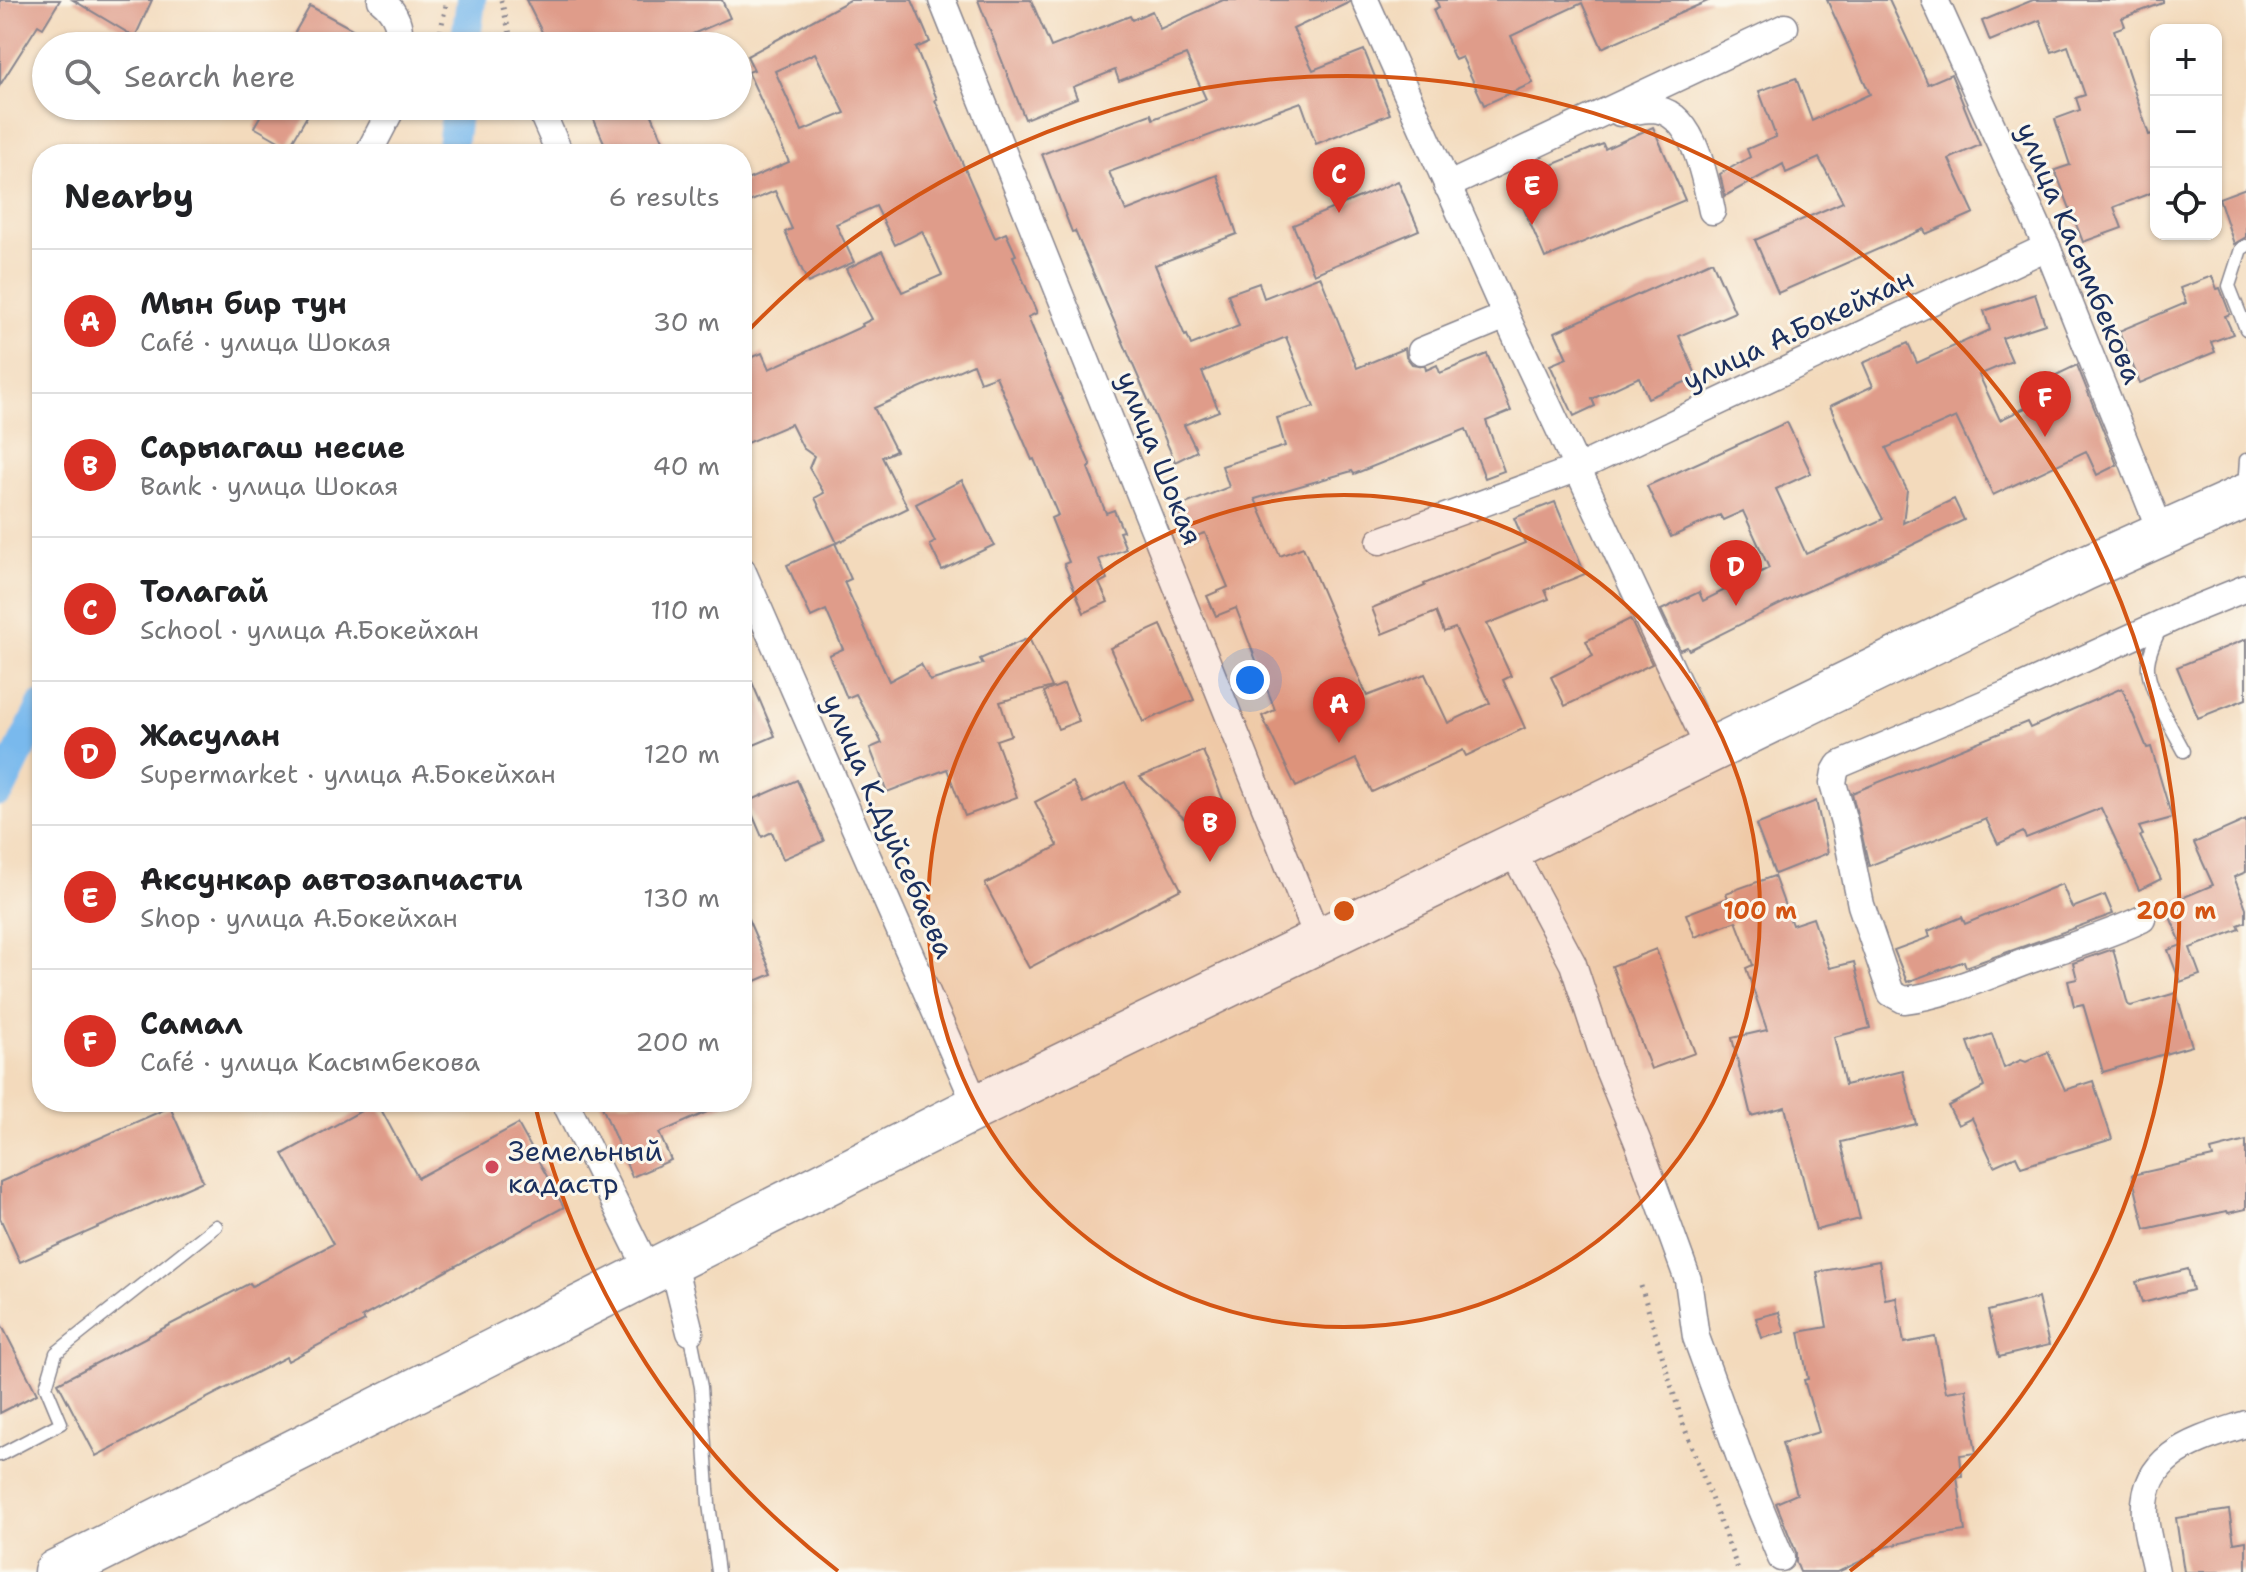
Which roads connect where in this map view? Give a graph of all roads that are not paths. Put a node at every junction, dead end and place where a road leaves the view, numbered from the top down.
1 (381, 0) edge
2 (942, 0) edge
3 (1365, 0) edge
4 (1935, 0) edge
5 (1785, 27) dead end
6 (398, 32) edge
7 (1593, 117) junction
8 (386, 120) edge
9 (545, 120) edge
10 (373, 144) edge
11 (556, 144) edge
12 (1447, 186) junction
13 (1712, 211) dead end
14 (2246, 246) edge
15 (2047, 247) junction
16 (1506, 316) junction
17 (2246, 329) edge
18 (1421, 351) dead end
19 (1576, 469) junction
20 (2245, 485) edge
21 (2161, 532) junction
22 (1380, 541) dead end
23 (2246, 588) edge
24 (752, 593) edge
25 (2163, 622) junction
26 (1710, 751) junction
27 (2184, 751) dead end
28 (1511, 848) junction
29 (2142, 919) dead end
30 (1318, 939) junction
31 (977, 1107) junction
32 (571, 1112) edge
33 (216, 1226) dead end
34 (660, 1266) junction
35 (690, 1332) joint
36 (2246, 1424) edge
37 (0, 1455) edge
38 (1781, 1558) dead end
39 (56, 1572) edge
40 (718, 1572) edge
41 (2156, 1572) edge

1 - 6 street
2 - 30 street, улица Шокая
3 - 12 street
4 - 15 street, улица Касымбекова
5 - 7 street
7 - 12 street
7 - 13 street
8 - 10 street
9 - 11 street
12 - 16 street
14 - 17 lane
15 - 19 street, улица А.Бокейхан
15 - 21 street, улица Касымбекова
16 - 18 street
16 - 19 street
19 - 22 street, улица А.Бокейхан
19 - 26 street
20 - 21 highway
21 - 26 highway
23 - 25 street
24 - 31 street, улица К.Дуйсебаева
25 - 27 lane
25 - 29 street
26 - 28 highway
28 - 30 highway
28 - 38 street
30 - 31 highway
31 - 34 highway
32 - 34 street
33 - 37 lane
34 - 35 street
34 - 39 highway
35 - 40 lane
36 - 41 street

